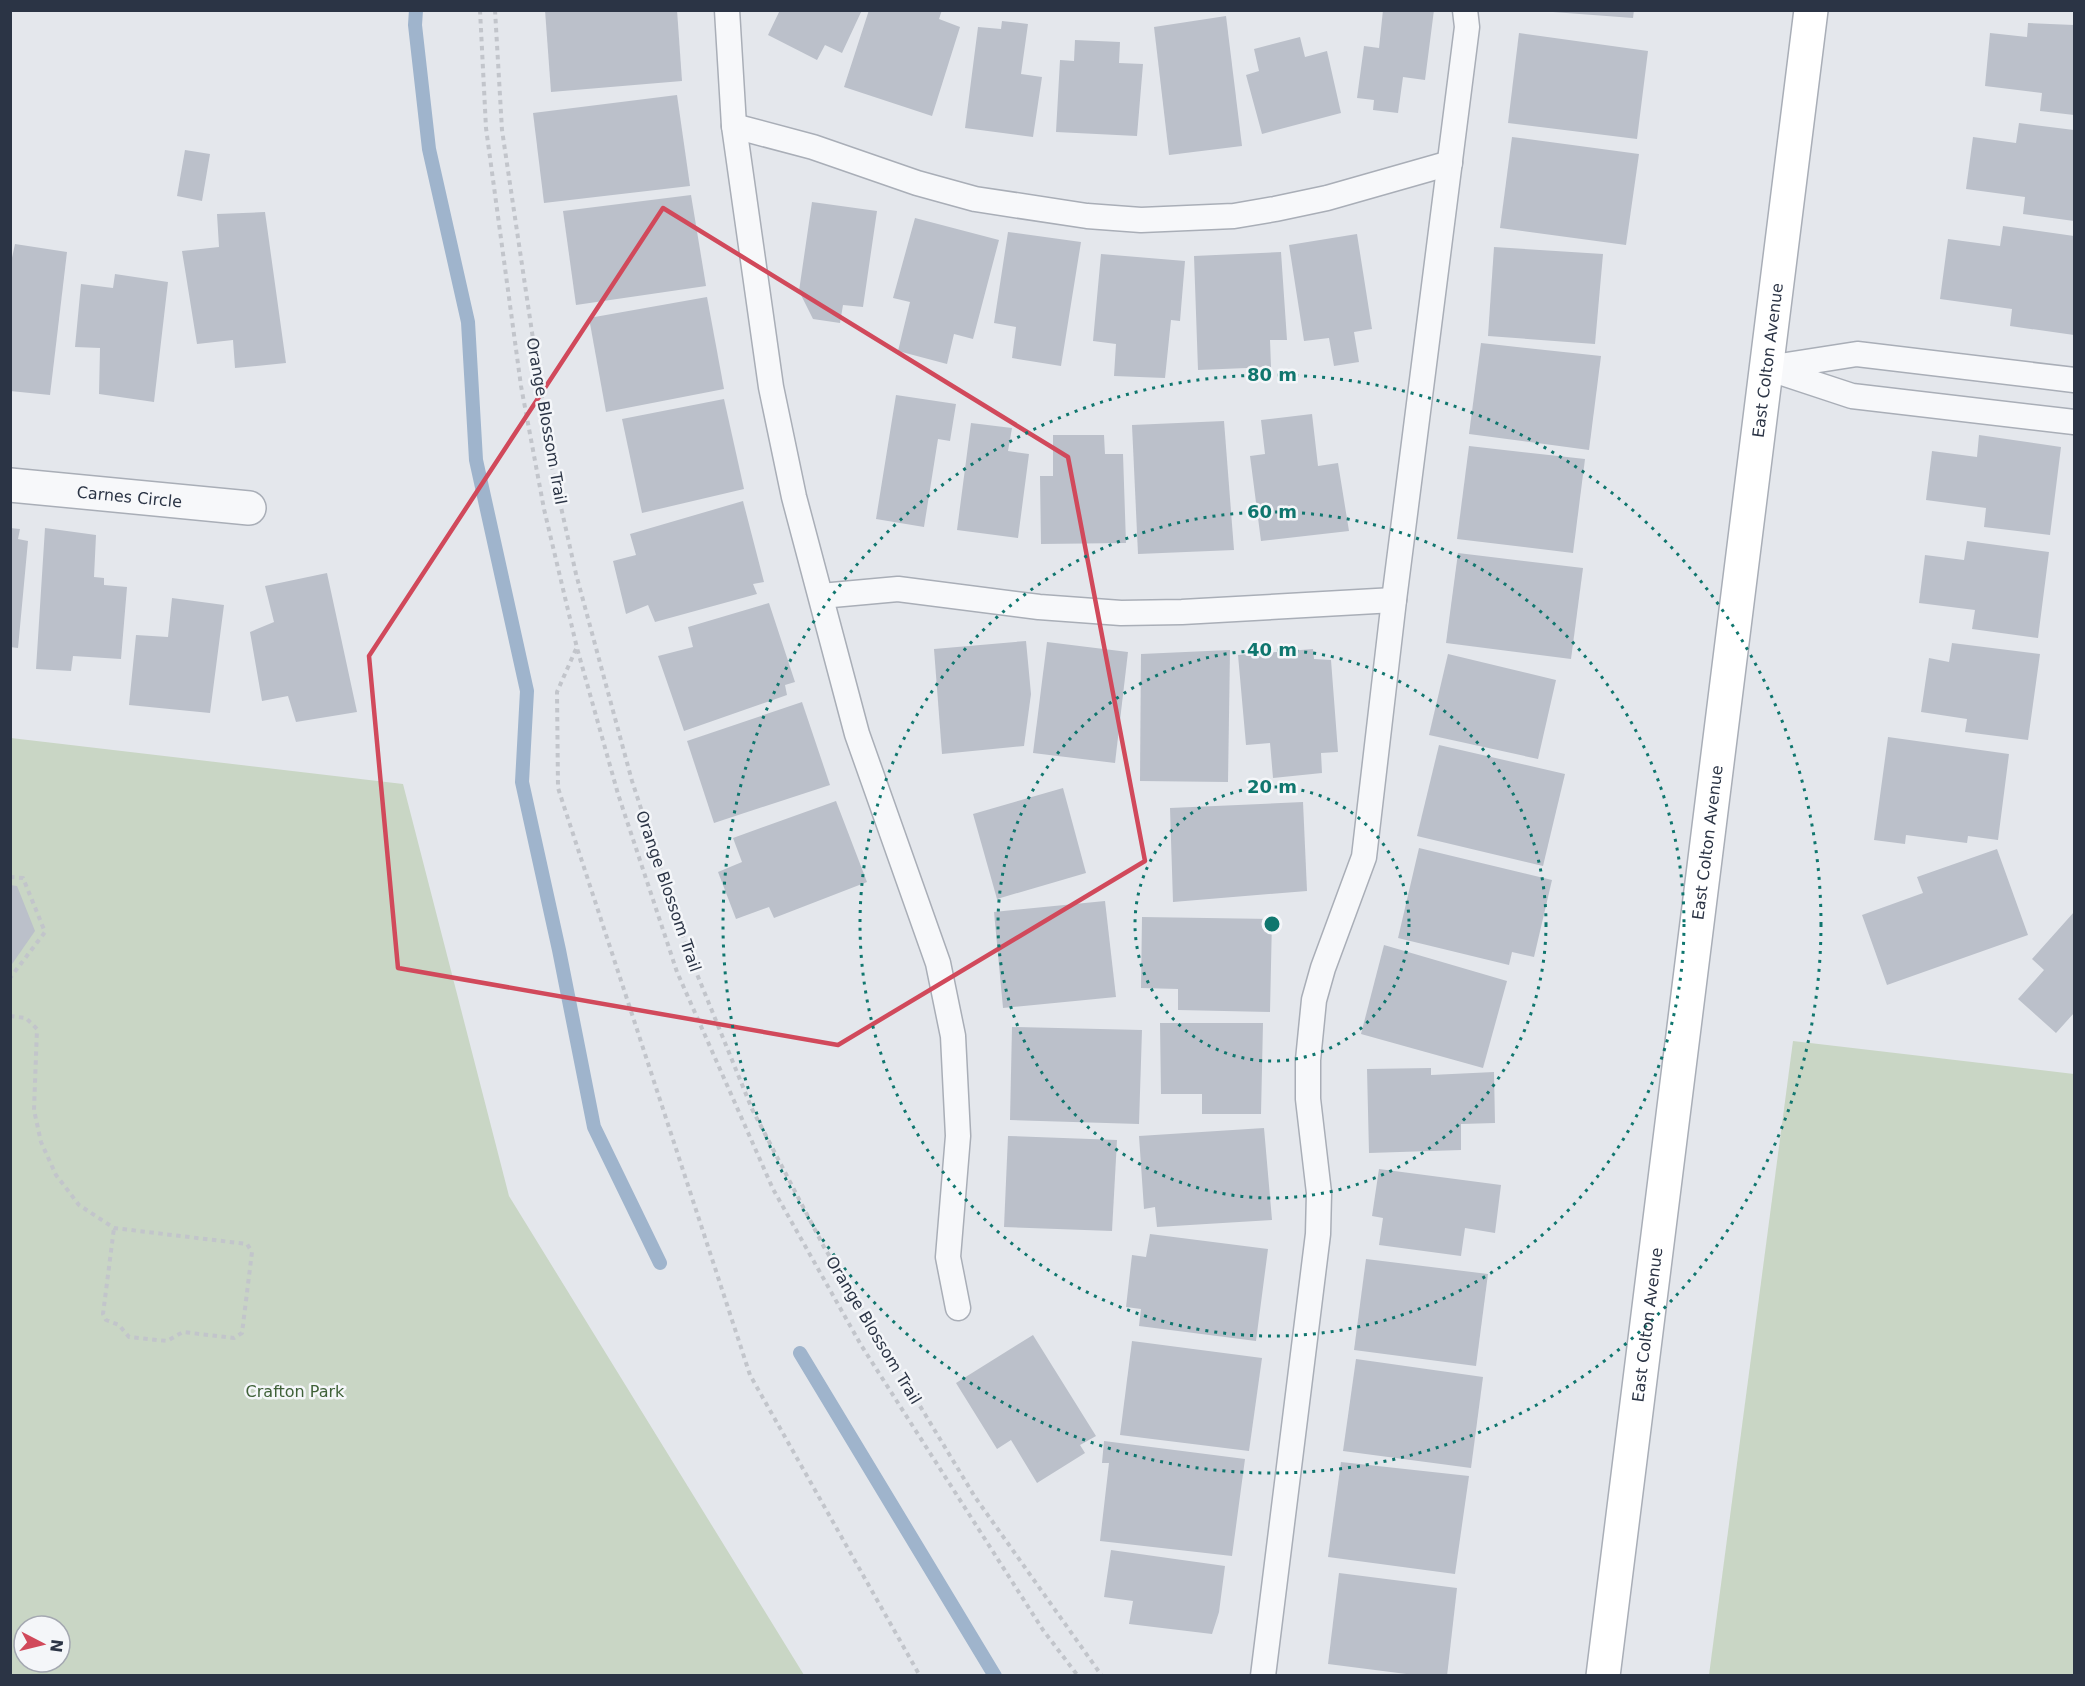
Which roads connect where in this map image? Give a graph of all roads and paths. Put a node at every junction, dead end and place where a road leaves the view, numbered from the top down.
1 (480, 10) edge
2 (495, 10) edge
3 (727, 10) edge
4 (1465, 10) edge
5 (1811, 10) edge
6 (734, 126) junction
7 (1450, 163) junction
8 (1767, 368) junction
9 (2074, 380) edge
10 (2074, 422) edge
11 (10, 485) edge
12 (249, 508) dead end
13 (821, 597) junction
14 (1394, 600) junction
15 (577, 648) junction
16 (10, 877) edge
17 (10, 978) edge
18 (10, 1016) edge
19 (114, 1228) junction
20 (958, 1308) dead end
21 (920, 1676) edge
22 (1078, 1676) edge
23 (1102, 1676) edge
24 (1263, 1676) edge
25 (1602, 1676) edge

1 - 15 path
2 - 23 path, Orange Blossom Trail
3 - 6 lane
4 - 7 lane
5 - 8 street, East Colton Avenue
6 - 7 lane
6 - 13 lane
7 - 14 lane
8 - 9 lane
8 - 10 lane
8 - 25 street, East Colton Avenue
11 - 12 street, Carnes Circle
13 - 14 lane
13 - 20 lane
14 - 24 lane
15 - 21 path
15 - 22 path
16 - 17 path
18 - 19 path
19 - 19 path

